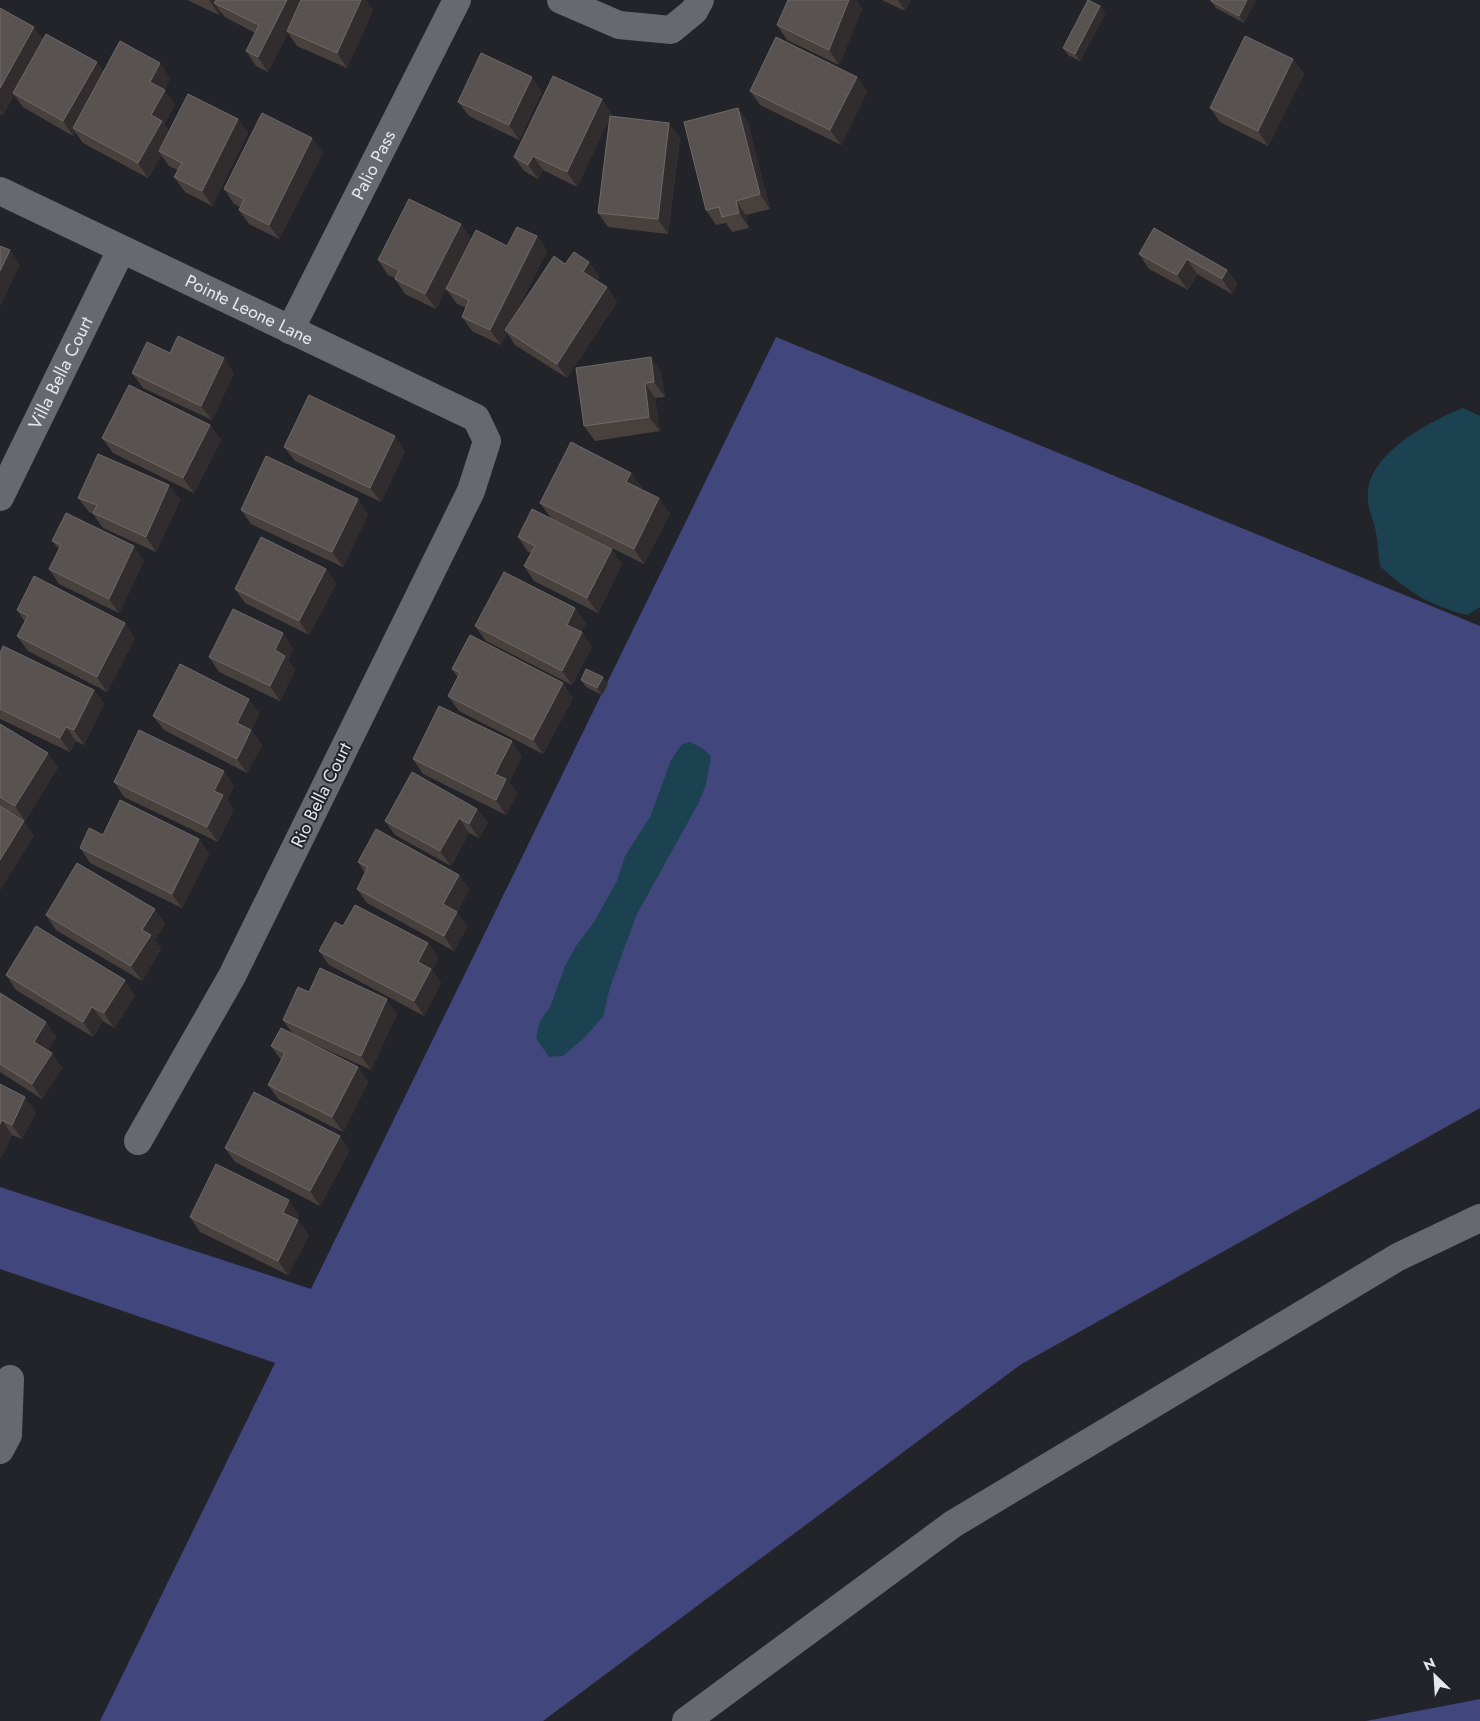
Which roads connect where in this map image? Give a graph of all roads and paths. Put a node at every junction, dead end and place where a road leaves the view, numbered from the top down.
1 (457, 0) edge
2 (561, 0) edge
3 (700, 0) edge
4 (0, 191) edge
5 (121, 250) junction
6 (290, 330) junction
7 (487, 441) joint
8 (0, 497) edge
9 (138, 1141) dead end
10 (1480, 1218) edge
11 (10, 1379) dead end
12 (0, 1450) edge
13 (686, 1721) edge

1 - 6 street, Palio Pass
2 - 3 street
4 - 5 street, Pointe Leone Lane
5 - 6 street, Pointe Leone Lane
5 - 8 street, Villa Bella Court
6 - 7 street, Pointe Leone Lane
7 - 9 street, Rio Bella Court
10 - 13 street
11 - 12 street

